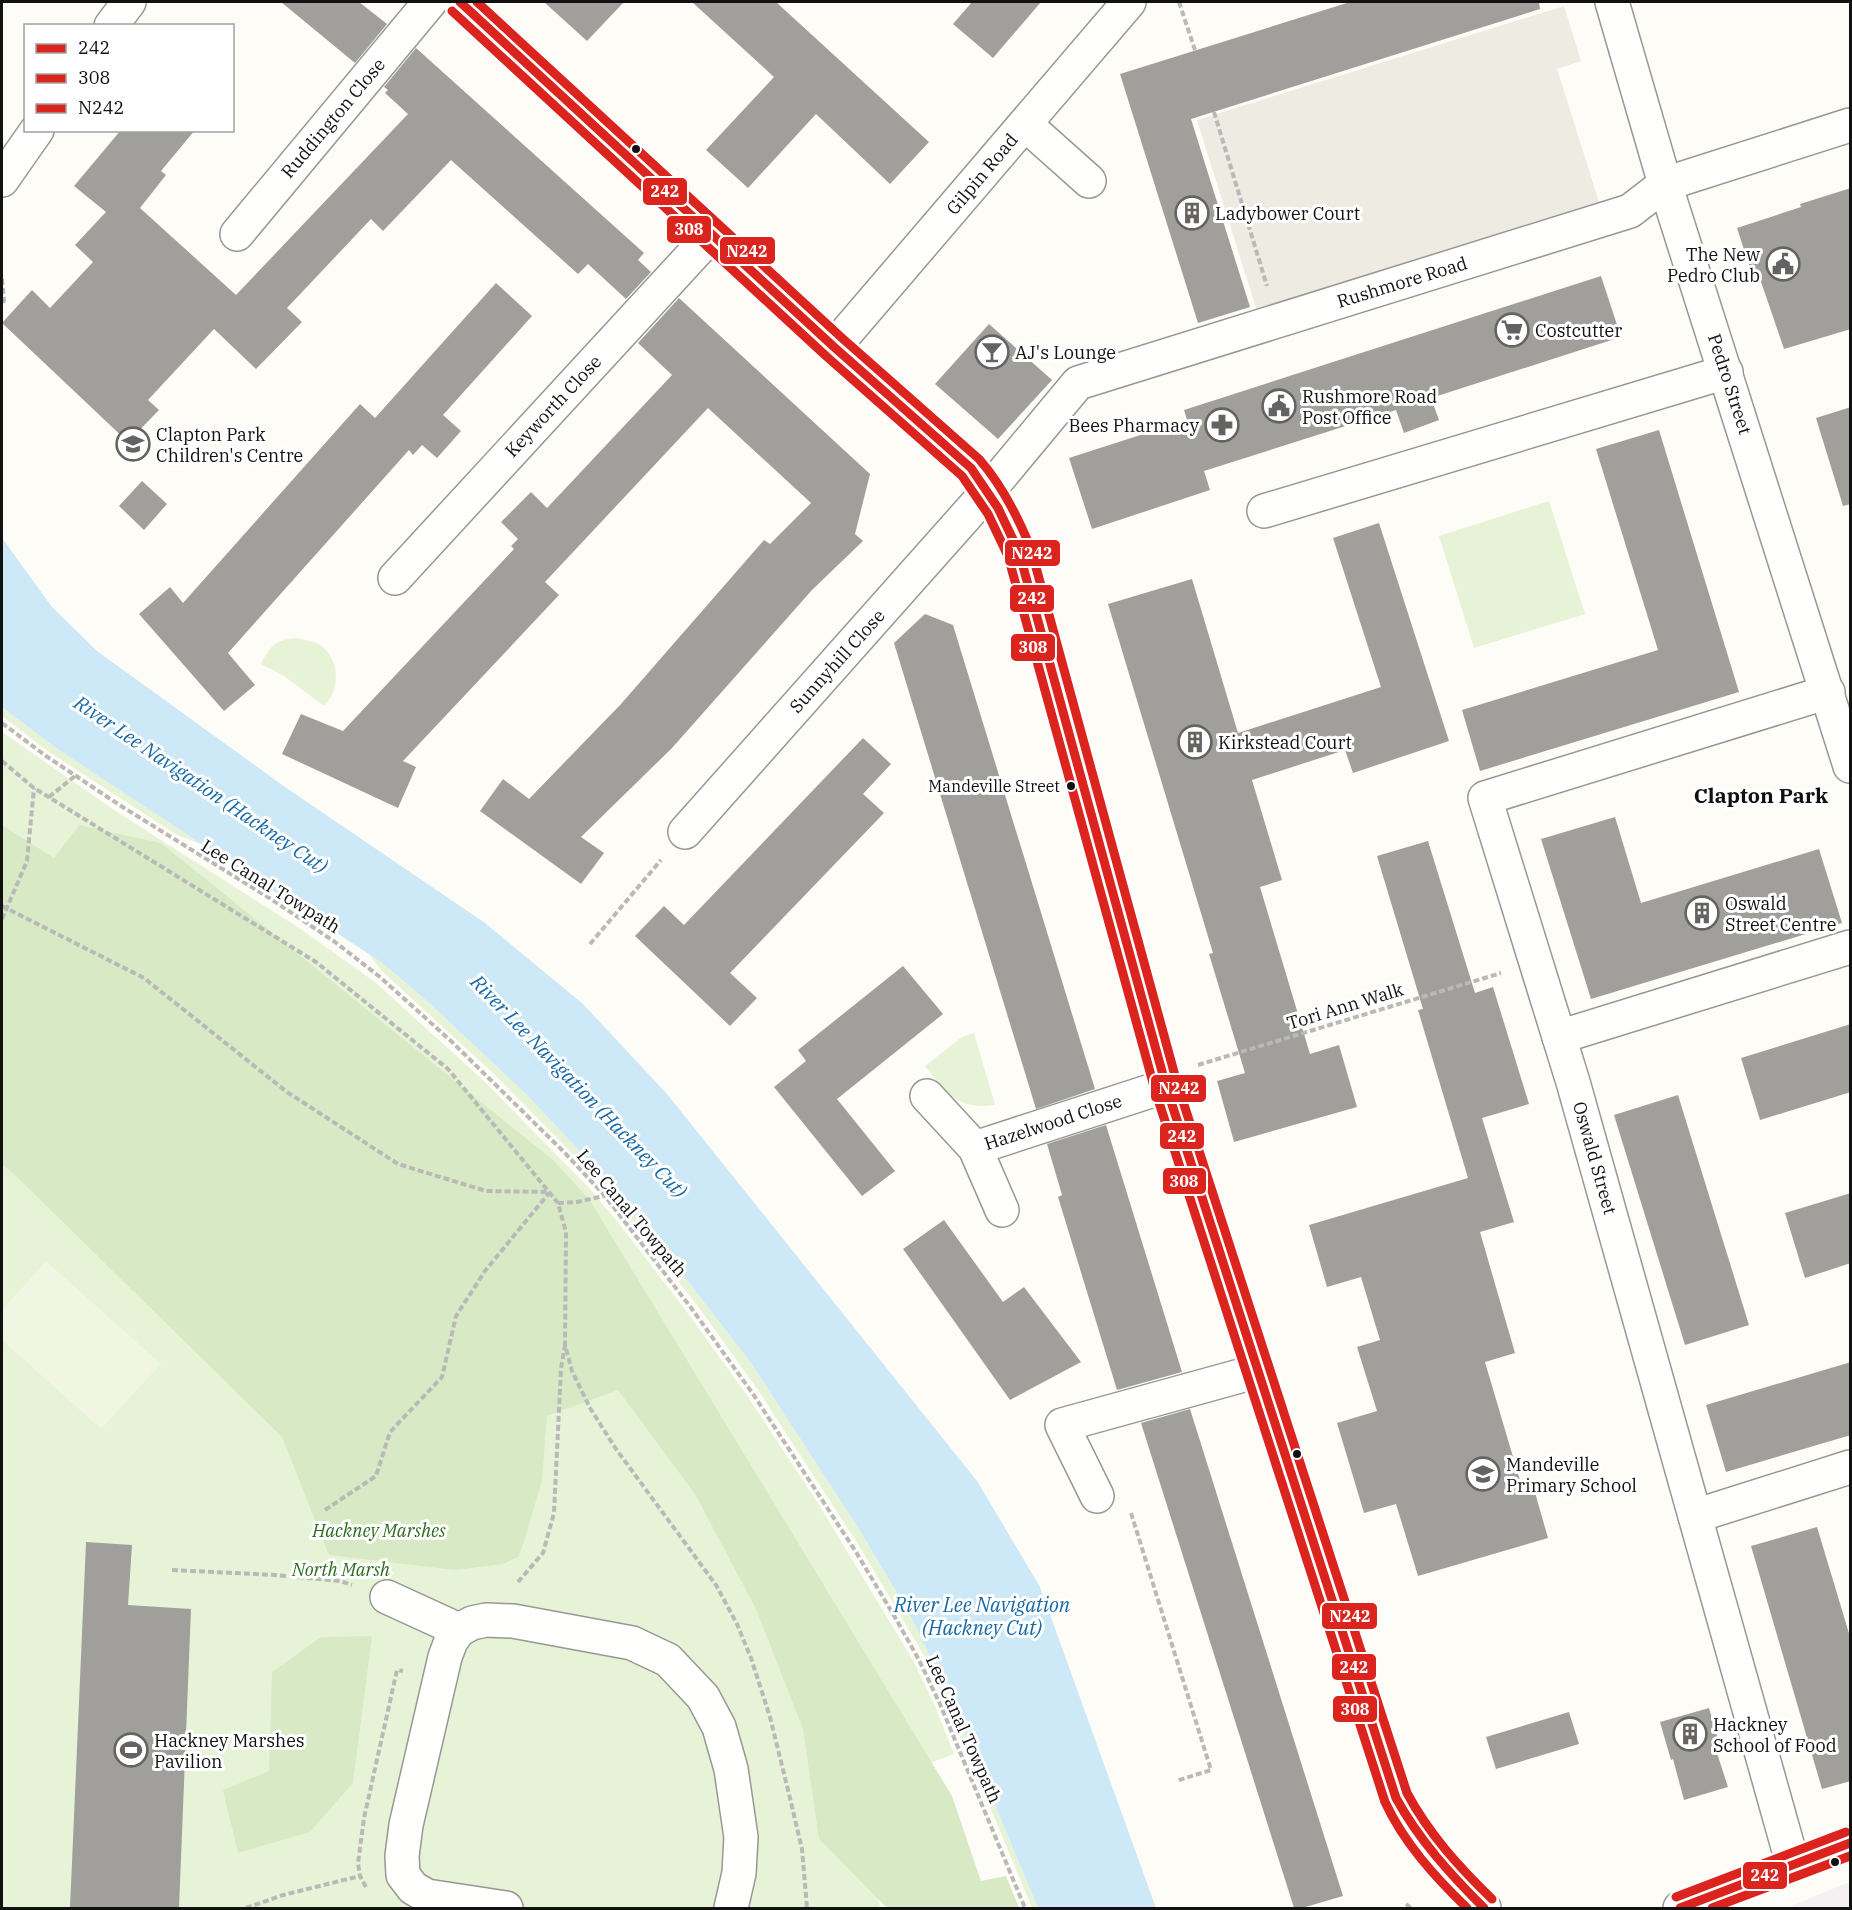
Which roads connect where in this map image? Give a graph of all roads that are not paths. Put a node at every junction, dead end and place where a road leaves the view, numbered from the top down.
1 (129, 2) edge
2 (430, 2) edge
3 (460, 2) edge
4 (1129, 2) edge
5 (1612, 2) edge
6 (112, 24) edge
7 (1024, 124) junction
8 (1851, 126) edge
9 (36, 132) edge
10 (2, 180) edge
11 (1089, 181) dead end
12 (1665, 183) junction
13 (237, 234) dead end
14 (712, 234) junction
15 (834, 347) junction
16 (1726, 372) junction
17 (989, 490) junction
18 (1264, 511) dead end
19 (395, 578) dead end
20 (1828, 692) junction
21 (1851, 766) edge
22 (685, 832) road end
23 (1851, 946) edge
24 (1559, 1037) junction
25 (1164, 1081) junction
26 (927, 1096) dead end
27 (975, 1148) junction
28 (1002, 1210) dead end
29 (1258, 1371) junction
30 (1851, 1467) edge
31 (1097, 1496) road end
32 (1695, 1516) junction
33 (387, 1597) road end
34 (473, 1625) junction
35 (1851, 1843) edge
36 (1793, 1865) junction
37 (1697, 1905) edge
38 (506, 1908) edge
39 (731, 1908) edge
40 (1484, 1908) edge

1 - 6 street
2 - 13 street, Ruddington Close
3 - 14 street
4 - 7 street, Gilpin Road
5 - 12 street, Pedro Street
7 - 11 street
7 - 15 street, Gilpin Road
8 - 12 street, Rushmore Road
9 - 10 street
12 - 16 street, Pedro Street
12 - 17 street, Rushmore Road
14 - 15 street
14 - 19 street, Keyworth Close
15 - 17 street
16 - 18 street
16 - 20 street, Pedro Street
17 - 22 street, Sunnyhill Close
17 - 25 street
20 - 21 street, Pedro Street
20 - 24 street, Oswald Street
23 - 24 street
24 - 32 street, Oswald Street
25 - 27 street, Hazelwood Close
25 - 29 street
26 - 27 street, Hazelwood Close
27 - 28 street, Hazelwood Close
29 - 31 street
29 - 40 street
30 - 32 street
32 - 36 street, Oswald Street
33 - 34 street
34 - 38 street
34 - 39 street
35 - 36 street
36 - 37 street

